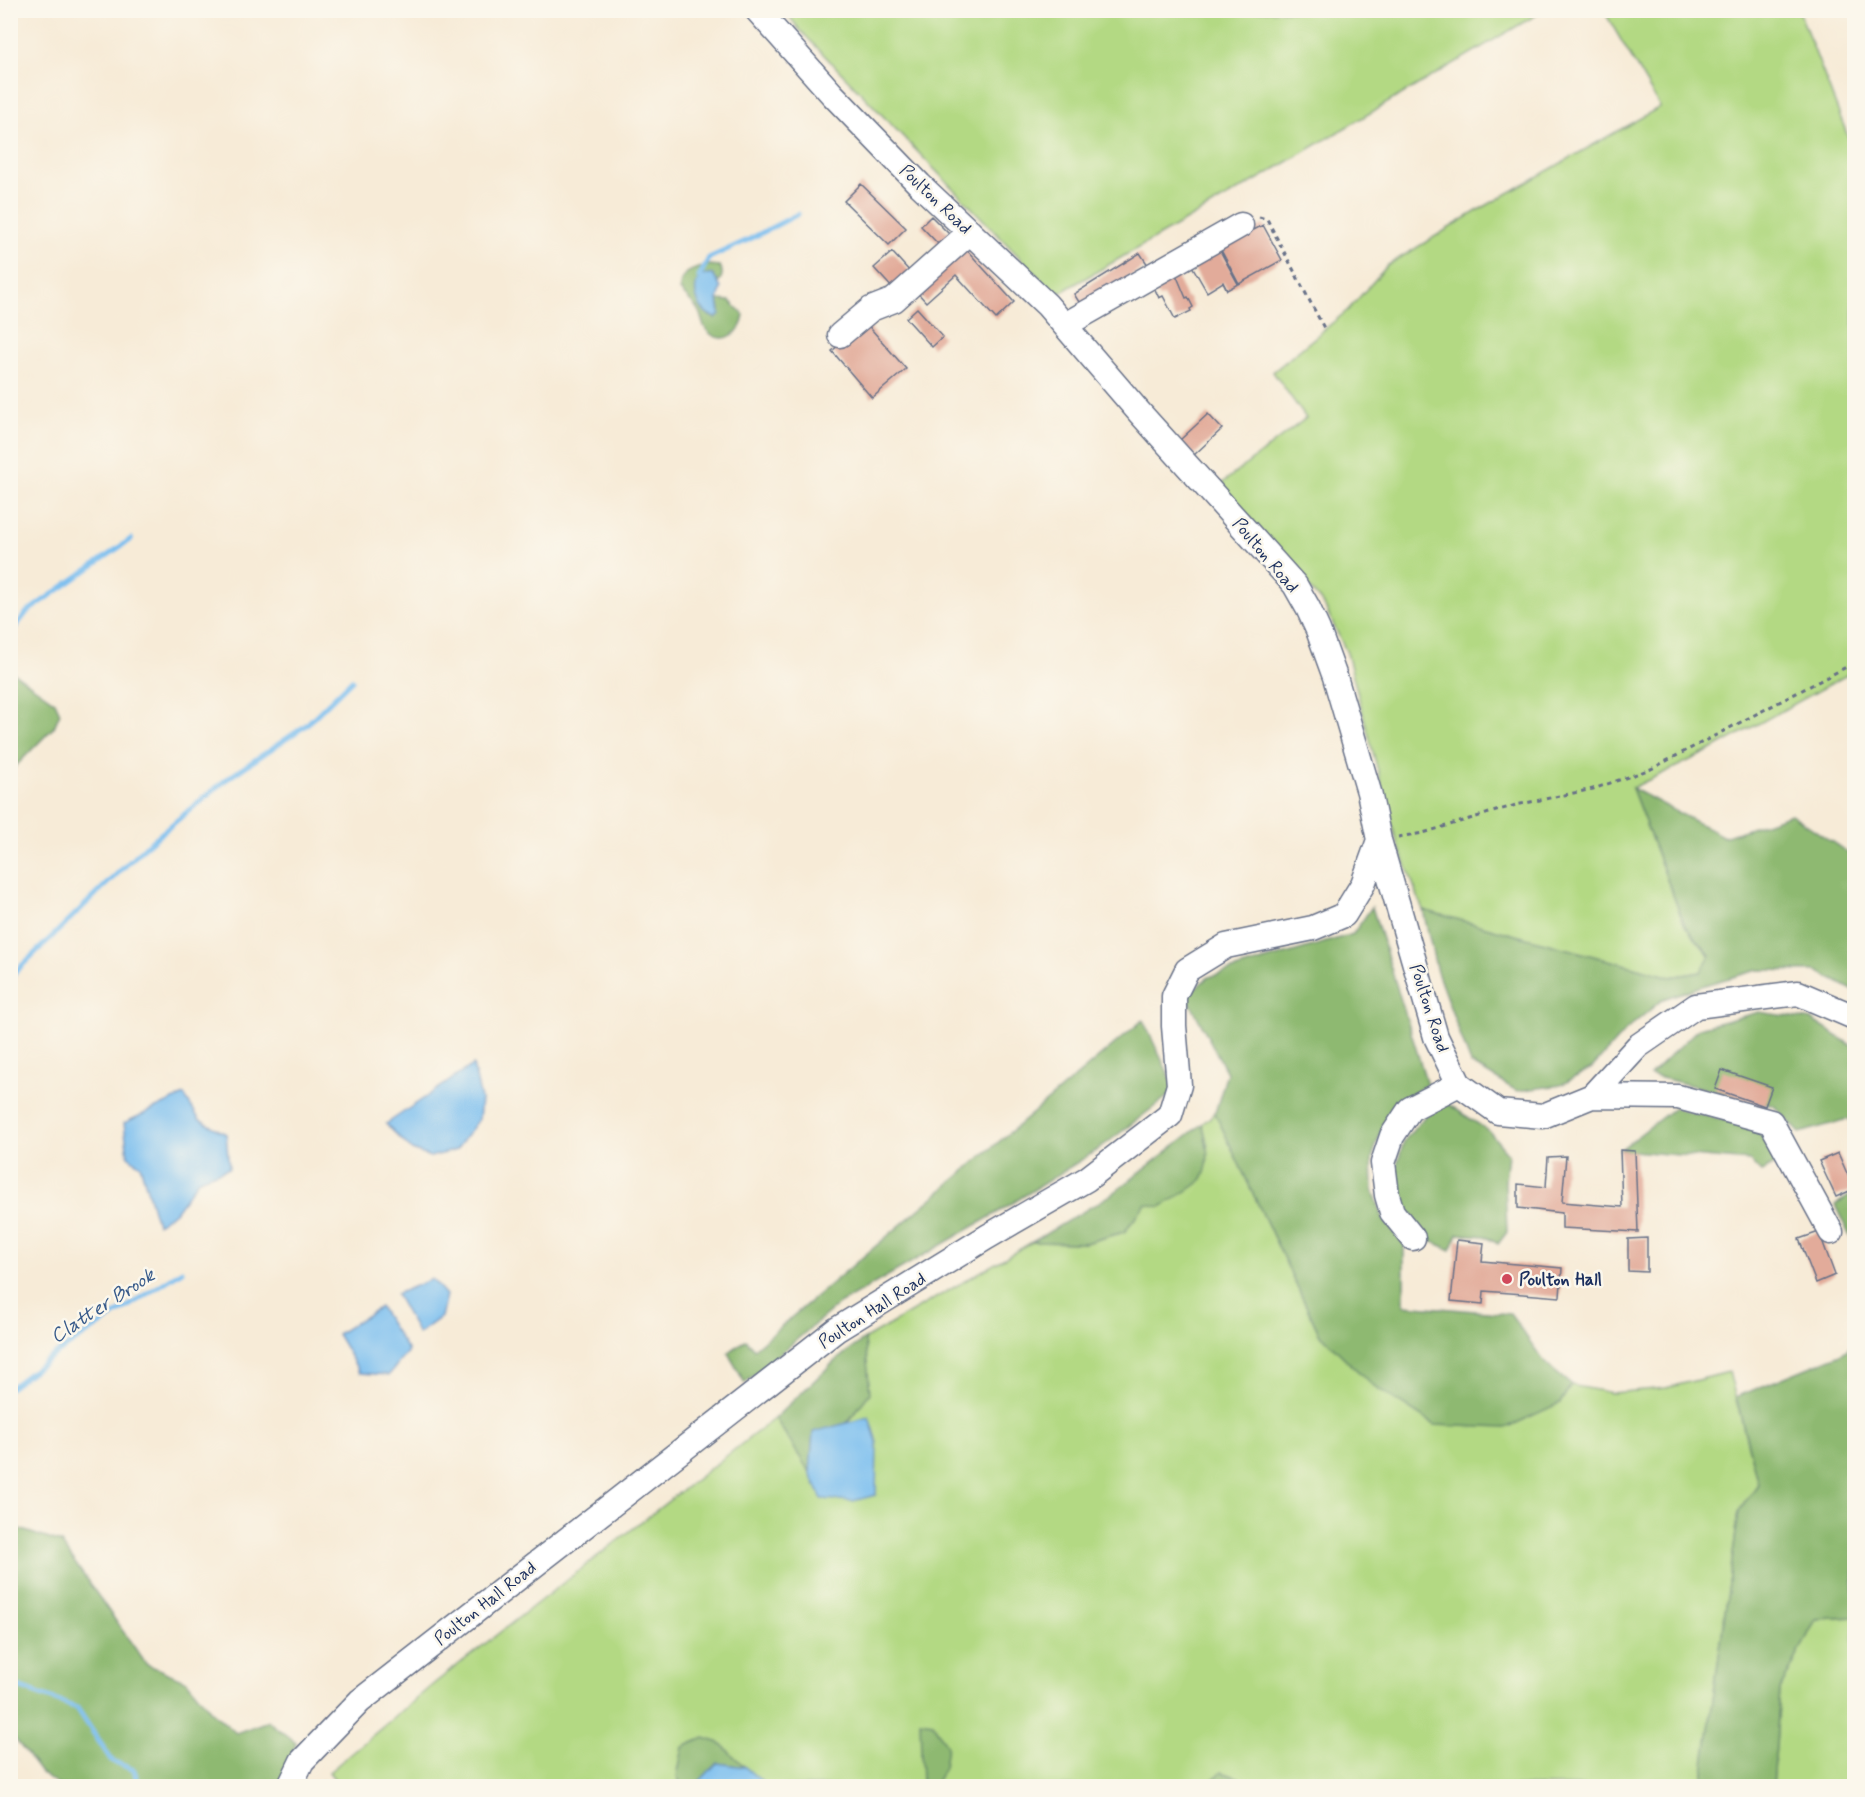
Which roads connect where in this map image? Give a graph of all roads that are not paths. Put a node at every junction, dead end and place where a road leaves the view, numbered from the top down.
1 (757, 10) edge
2 (1241, 225) road end
3 (970, 232) junction
4 (1065, 325) junction
5 (840, 335) dead end
6 (1379, 840) junction
7 (1854, 1017) edge
8 (1459, 1084) junction
9 (1592, 1096) junction
10 (1831, 1232) dead end
11 (1413, 1238) dead end
12 (290, 1786) edge

1 - 3 street, Poulton Road
2 - 4 street
3 - 4 street, Poulton Road
3 - 5 street
4 - 6 street, Poulton Road
6 - 8 street, Poulton Road
6 - 12 street, Poulton Hall Road
7 - 9 street, Poulton Road
8 - 9 street, Poulton Road
8 - 11 street
9 - 10 street

